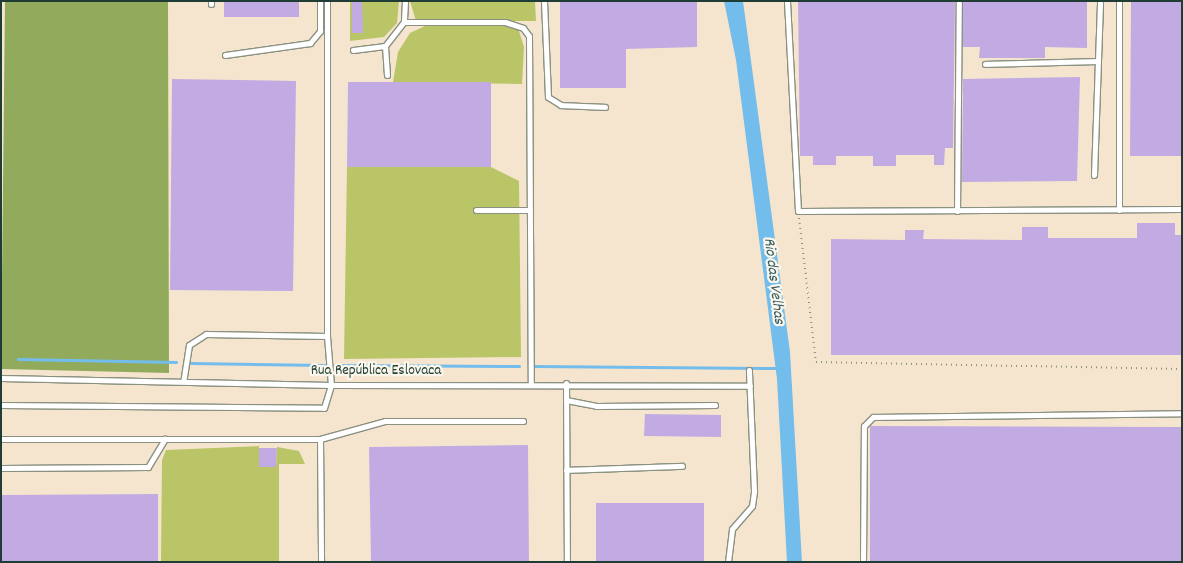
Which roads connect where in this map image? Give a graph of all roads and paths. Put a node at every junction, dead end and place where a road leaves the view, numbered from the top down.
1 (320, 1) edge
2 (327, 1) edge
3 (405, 1) edge
4 (544, 1) edge
5 (787, 1) edge
6 (959, 1) edge
7 (1100, 1) edge
8 (1119, 1) edge
9 (404, 22) junction
10 (385, 46) junction
11 (353, 50) dead end
12 (225, 55) dead end
13 (1096, 61) junction
14 (985, 64) dead end
15 (387, 76) dead end
16 (605, 106) dead end
17 (1094, 175) dead end
18 (1182, 209) edge
19 (476, 210) dead end
20 (530, 210) junction
21 (1119, 210) junction
22 (798, 211) junction
23 (957, 211) junction
24 (327, 336) junction
25 (1182, 369) edge
26 (749, 370) dead end
27 (1, 378) edge
28 (183, 381) junction
29 (566, 383) junction
30 (531, 384) junction
31 (330, 385) junction
32 (750, 386) junction
33 (566, 400) junction
34 (1, 405) edge
35 (715, 405) dead end
36 (1182, 413) edge
37 (523, 421) dead end
38 (1, 439) edge
39 (165, 439) junction
40 (320, 439) junction
41 (682, 466) dead end
42 (1, 468) edge
43 (566, 470) junction
44 (321, 562) edge
45 (566, 562) edge
46 (728, 562) edge
47 (863, 562) edge

1 - 12 lane
2 - 24 lane
3 - 9 lane
4 - 16 lane
5 - 22 lane
6 - 23 lane
7 - 13 lane
8 - 21 lane
9 - 10 lane
9 - 20 lane
10 - 11 lane
10 - 15 lane
13 - 14 lane
13 - 17 lane
18 - 21 lane
19 - 20 lane
20 - 30 lane
21 - 23 lane
22 - 23 lane
22 - 25 path
24 - 28 lane
24 - 31 lane
26 - 32 lane
27 - 28 lane, Rua República Eslovaca
28 - 31 lane, Rua República Eslovaca
29 - 30 lane, Rua República Eslovaca
29 - 32 lane, Rua República Eslovaca
29 - 33 lane
30 - 31 lane, Rua República Eslovaca
31 - 34 lane
32 - 46 lane
33 - 35 lane
33 - 43 lane
36 - 47 lane
37 - 40 lane
38 - 39 lane
39 - 40 lane
39 - 42 lane
40 - 44 lane
41 - 43 lane
43 - 45 lane

